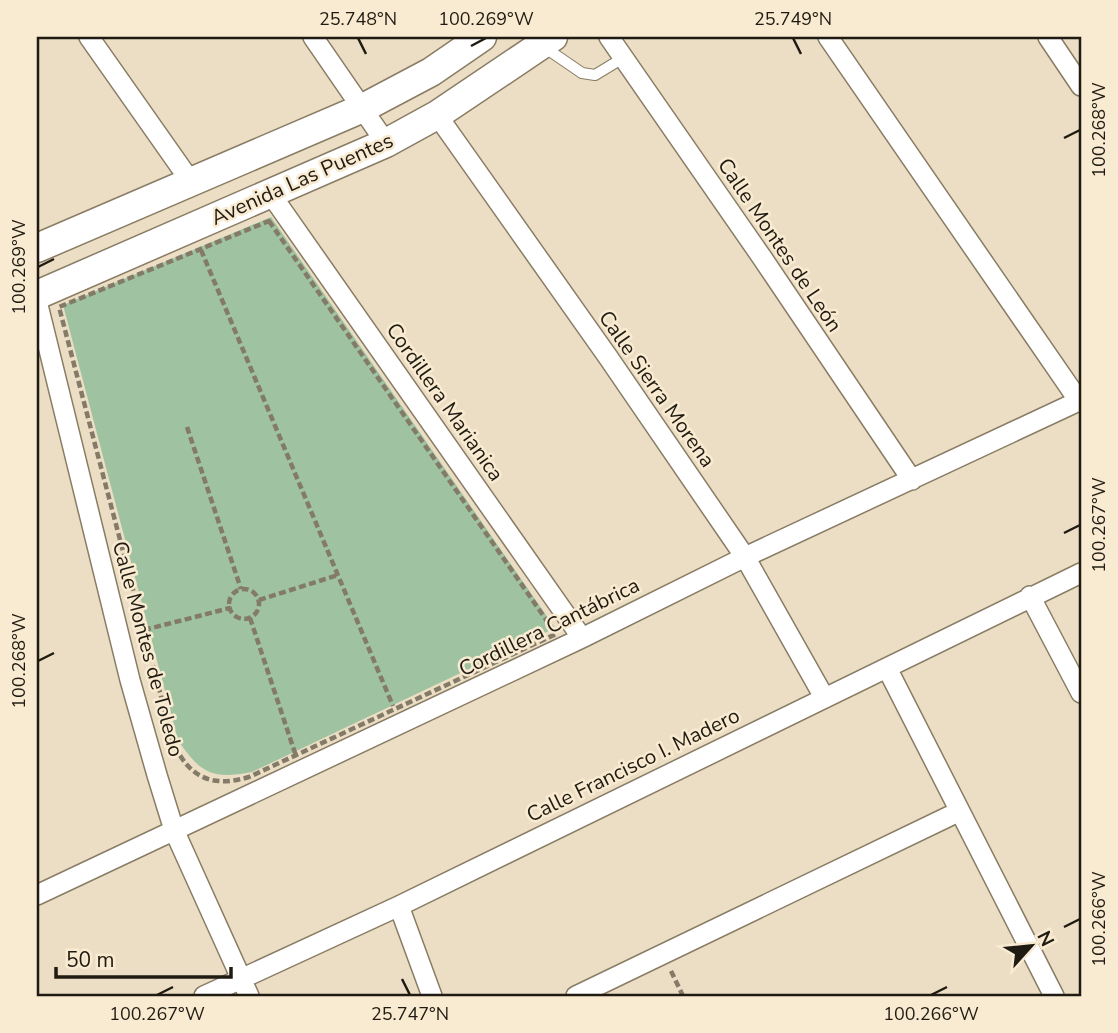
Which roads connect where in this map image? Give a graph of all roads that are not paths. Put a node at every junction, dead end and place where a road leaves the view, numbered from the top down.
1 (89, 37) edge
2 (313, 37) edge
3 (482, 37) edge
4 (609, 37) edge
5 (828, 37) edge
6 (1048, 37) edge
7 (547, 41) edge
8 (623, 58) junction
9 (1081, 86) edge
10 (363, 108) junction
11 (437, 115) junction
12 (386, 143) junction
13 (191, 182) junction
14 (270, 193) junction
15 (37, 248) edge
16 (37, 295) edge
17 (37, 301) edge
18 (1080, 401) edge
19 (912, 480) junction
20 (745, 557) junction
21 (1081, 572) edge
22 (1030, 596) junction
23 (582, 638) junction
24 (887, 668) junction
25 (1081, 694) edge
26 (824, 697) junction
27 (958, 811) junction
28 (174, 830) junction
29 (38, 889) edge
30 (399, 906) junction
31 (245, 987) edge
32 (204, 996) edge
33 (432, 996) edge
34 (576, 996) edge
35 (1054, 996) edge

1 - 13 street
2 - 10 street
3 - 10 street, Avenida Las Puentes
4 - 8 street, Calle Montes de León
5 - 18 street
6 - 9 street
7 - 8 lane
7 - 11 street, Avenida Las Puentes
8 - 19 street, Calle Montes de León
10 - 12 street
10 - 13 street, Avenida Las Puentes
11 - 12 street, Avenida Las Puentes
11 - 20 street, Calle Sierra Morena
12 - 14 street, Avenida Las Puentes
13 - 15 street, Avenida Las Puentes
14 - 16 street, Avenida Las Puentes
14 - 23 street, Cordillera Marianica
17 - 28 street, Calle Montes de Toledo
18 - 19 street, Cordillera Cantábrica
19 - 20 street, Cordillera Cantábrica
20 - 23 street, Cordillera Cantábrica
20 - 26 street, Calle Sierra Morena
21 - 22 street, Calle Francisco I. Madero
22 - 24 street, Calle Francisco I. Madero
22 - 25 street
23 - 28 street, Cordillera Cantábrica
24 - 26 street, Calle Francisco I. Madero
24 - 27 street
26 - 30 street, Calle Francisco I. Madero
27 - 34 street
27 - 35 street
28 - 29 street, Cordillera Cantábrica
28 - 31 street, Calle Montes de Toledo
30 - 31 street, Calle Francisco I. Madero
30 - 33 street
31 - 32 street, Calle Francisco I. Madero

